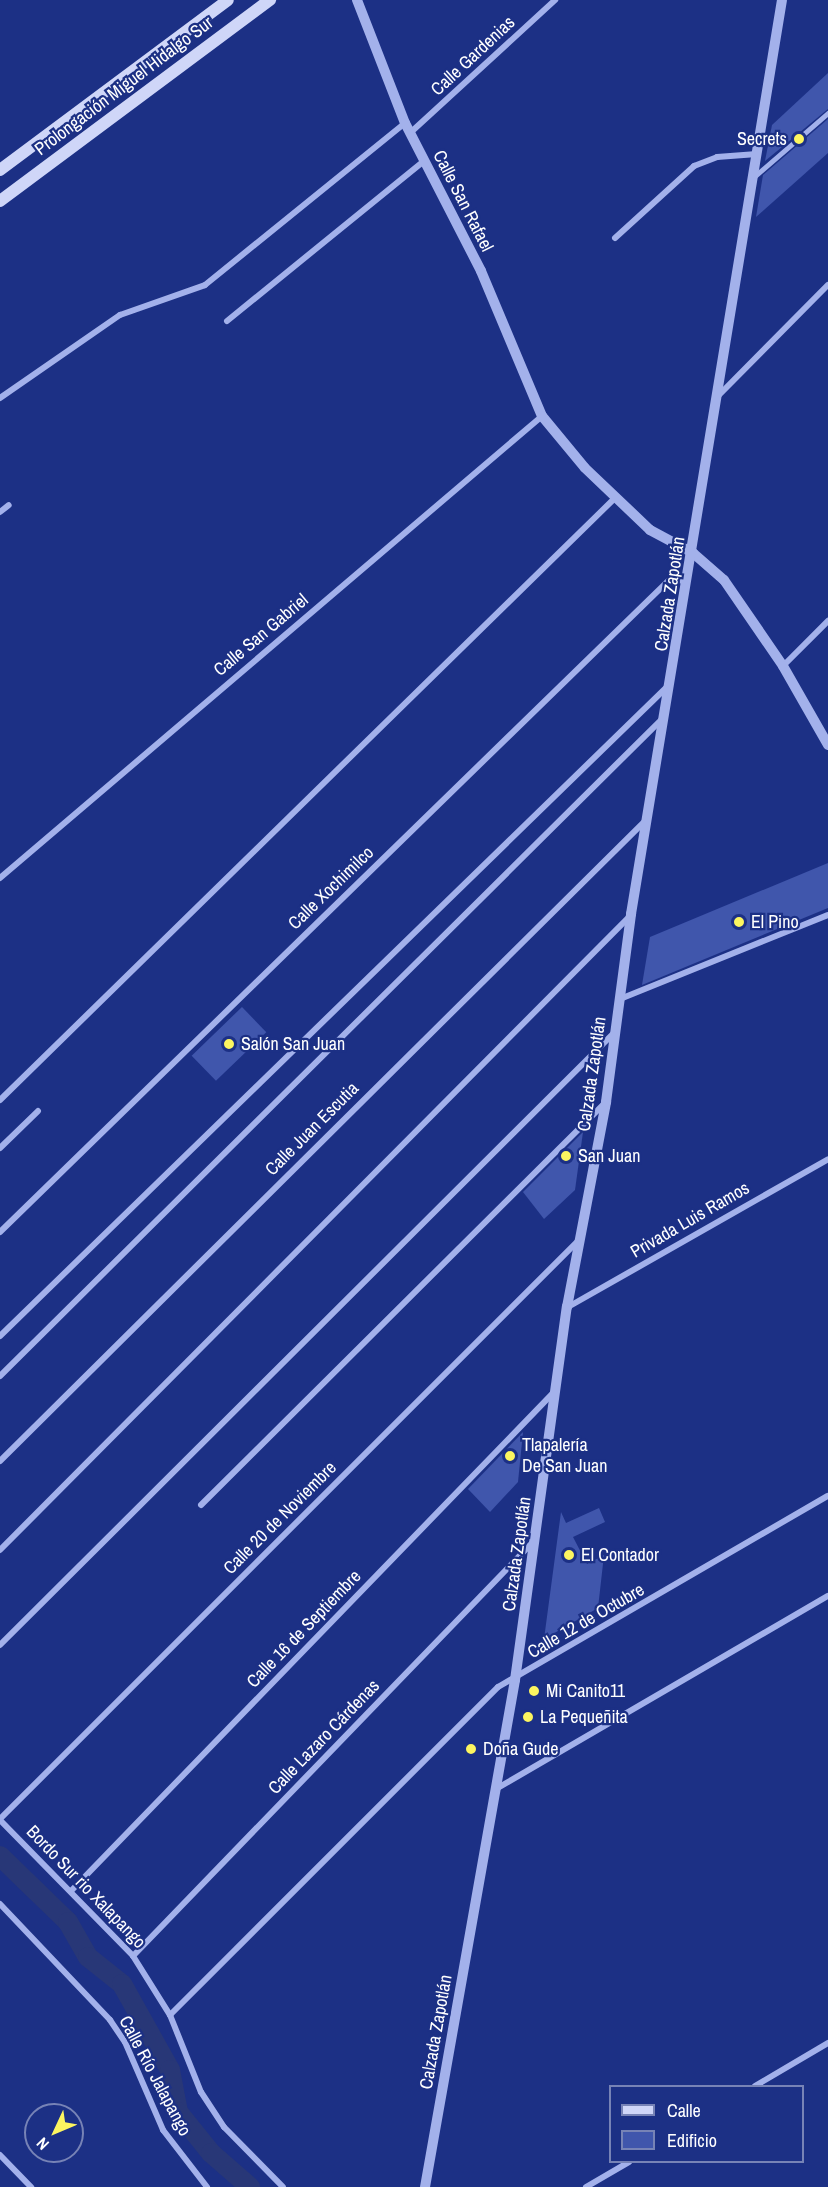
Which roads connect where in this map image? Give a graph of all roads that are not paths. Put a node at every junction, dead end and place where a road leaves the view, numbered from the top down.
1 (228, 0) edge
2 (270, 0) edge
3 (357, 0) edge
4 (555, 0) edge
5 (782, 0) edge
6 (828, 113) edge
7 (407, 128) junction
8 (757, 154) junction
9 (424, 161) junction
10 (0, 170) edge
11 (753, 178) junction
12 (0, 201) edge
13 (615, 238) dead end
14 (828, 285) edge
15 (227, 321) dead end
16 (718, 396) junction
17 (0, 398) edge
18 (542, 416) junction
19 (615, 497) junction
20 (9, 505) dead end
21 (0, 512) edge
22 (693, 554) junction
23 (687, 582) junction
24 (828, 621) edge
25 (783, 666) junction
26 (673, 682) junction
27 (667, 714) junction
28 (828, 745) edge
29 (647, 820) junction
30 (0, 878) edge
31 (632, 914) junction
32 (828, 915) edge
33 (620, 1000) junction
34 (615, 1031) junction
35 (0, 1100) edge
36 (606, 1102) junction
37 (38, 1110) dead end
38 (0, 1148) edge
39 (828, 1159) edge
40 (1, 1230) edge
41 (581, 1237) junction
42 (567, 1307) junction
43 (0, 1336) edge
44 (0, 1376) edge
45 (558, 1388) junction
46 (0, 1461) edge
47 (828, 1496) edge
48 (201, 1505) dead end
49 (536, 1539) junction
50 (0, 1550) edge
51 (828, 1596) edge
52 (0, 1645) edge
53 (515, 1680) junction
54 (496, 1789) junction
55 (0, 1820) edge
56 (71, 1891) junction
57 (0, 1904) edge
58 (134, 1956) junction
59 (170, 2015) junction
60 (828, 2043) edge
61 (757, 2085) edge
62 (0, 2156) edge
63 (627, 2163) edge
64 (31, 2187) edge
65 (207, 2187) edge
66 (283, 2187) edge
67 (425, 2187) edge
68 (586, 2187) edge

1 - 10 main road, Prolongación Miguel Hidalgo Sur
2 - 12 main road, Prolongación Miguel Hidalgo Sur
3 - 7 street, Calle San Rafael
4 - 7 street, Calle Gardenias
5 - 8 street, Calzada Zapotlán
6 - 11 lane
7 - 9 street, Calle San Rafael
7 - 17 street, Calle Gardenias
8 - 11 street, Calzada Zapotlán
8 - 13 street
9 - 15 street
9 - 18 street, Calle San Rafael
11 - 16 street, Calzada Zapotlán
14 - 16 street
16 - 22 street, Calzada Zapotlán
18 - 19 street, Calle San Rafael
18 - 30 street, Calle San Gabriel
19 - 22 street, Calle San Rafael
19 - 35 street
20 - 21 street
22 - 23 street, Calzada Zapotlán
22 - 25 street, Calle San Rafael
23 - 26 street, Calzada Zapotlán
23 - 40 street, Calle Xochimilco
24 - 25 street
25 - 28 street, Calle San Rafael
26 - 27 street, Calzada Zapotlán
26 - 43 street
27 - 29 street, Calzada Zapotlán
27 - 44 street
29 - 31 street, Calzada Zapotlán
29 - 46 street, Calle Juan Escutia
31 - 33 street, Calzada Zapotlán
31 - 50 street
32 - 33 street
33 - 34 street, Calzada Zapotlán
34 - 36 street, Calzada Zapotlán
34 - 52 street
36 - 41 street, Calzada Zapotlán
36 - 48 street
37 - 38 street
39 - 42 street, Privada Luis Ramos
41 - 42 street, Calzada Zapotlán
41 - 55 street, Calle 20 de Noviembre
42 - 45 street, Calzada Zapotlán
45 - 49 street, Calzada Zapotlán
45 - 56 street, Calle 16 de Septiembre
47 - 53 street, Calle 12 de Octubre
49 - 53 street, Calzada Zapotlán
49 - 58 street, Calle Lazaro Cárdenas
51 - 54 street
53 - 54 street, Calzada Zapotlán
53 - 59 street, Calle 12 de Octubre
54 - 67 street, Calzada Zapotlán
55 - 56 street, Bordo Sur rio Xalapango
56 - 58 street, Bordo Sur rio Xalapango
57 - 65 street, Calle Río Jalapango
58 - 59 street, Bordo Sur rio Xalapango
59 - 66 street, Bordo Sur rio Xalapango
60 - 61 street
62 - 64 street
63 - 68 street

